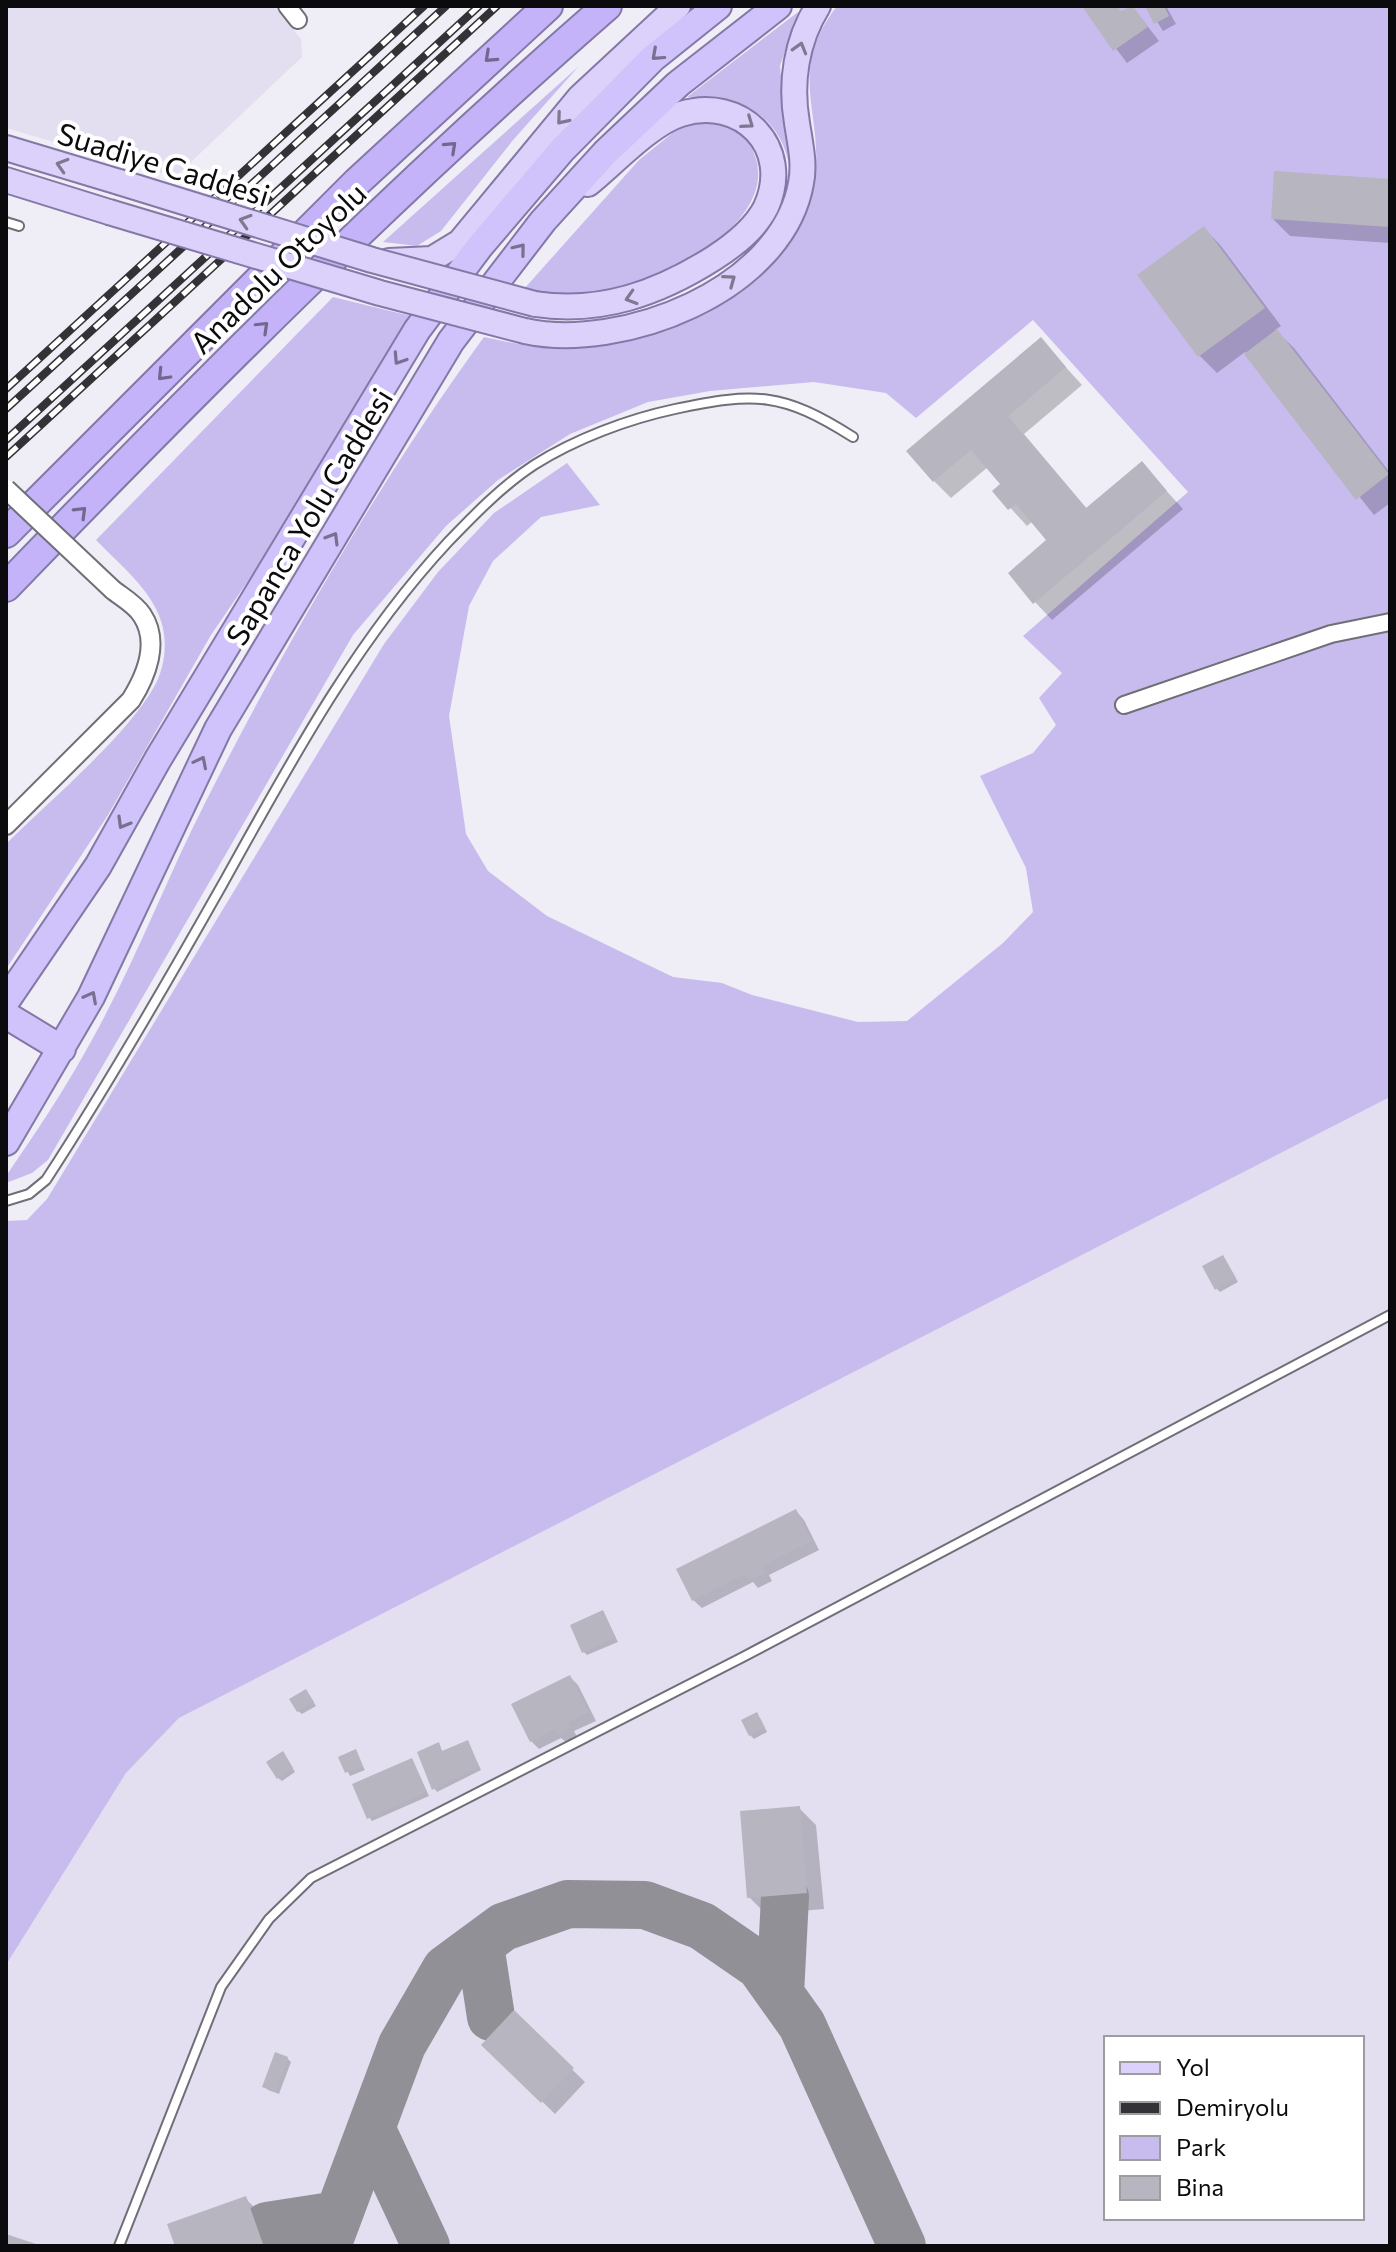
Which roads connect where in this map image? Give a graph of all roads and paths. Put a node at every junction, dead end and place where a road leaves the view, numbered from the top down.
1 (287, 6) edge
2 (548, 6) edge
3 (607, 6) edge
4 (678, 6) edge
5 (718, 6) edge
6 (778, 6) edge
7 (818, 6) edge
8 (298, 20) dead end
9 (6, 148) edge
10 (6, 180) edge
11 (543, 221) junction
12 (6, 222) edge
13 (19, 226) dead end
14 (372, 260) junction
15 (853, 437) dead end
16 (6, 489) edge
17 (6, 533) edge
18 (6, 587) edge
19 (1390, 622) edge
20 (1124, 705) dead end
21 (6, 825) edge
22 (6, 1001) edge
23 (6, 1015) edge
24 (62, 1049) junction
25 (10, 1124) edge
26 (6, 1201) edge
27 (1390, 1315) edge
28 (119, 2246) edge

1 - 8 street
2 -> 17 highway, Anadolu Otoyolu
18 -> 3 highway, Anadolu Otoyolu
4 -> 14 main road
5 -> 22 highway, Sapanca Yolu Caddesi
6 - 11 highway, Sapanca Yolu Caddesi
10 -> 7 main road, Suadiye Caddesi, bridge
14 -> 9 main road, Suadiye Caddesi, bridge
11 -> 14 main road, Suadiye Caddesi, bridge
24 -> 11 highway, Sapanca Yolu Caddesi
12 - 13 lane
15 - 26 lane
16 - 21 street, bridge
19 - 20 street
23 - 24 highway
24 - 25 highway, Sapanca Yolu Caddesi
27 - 28 lane

